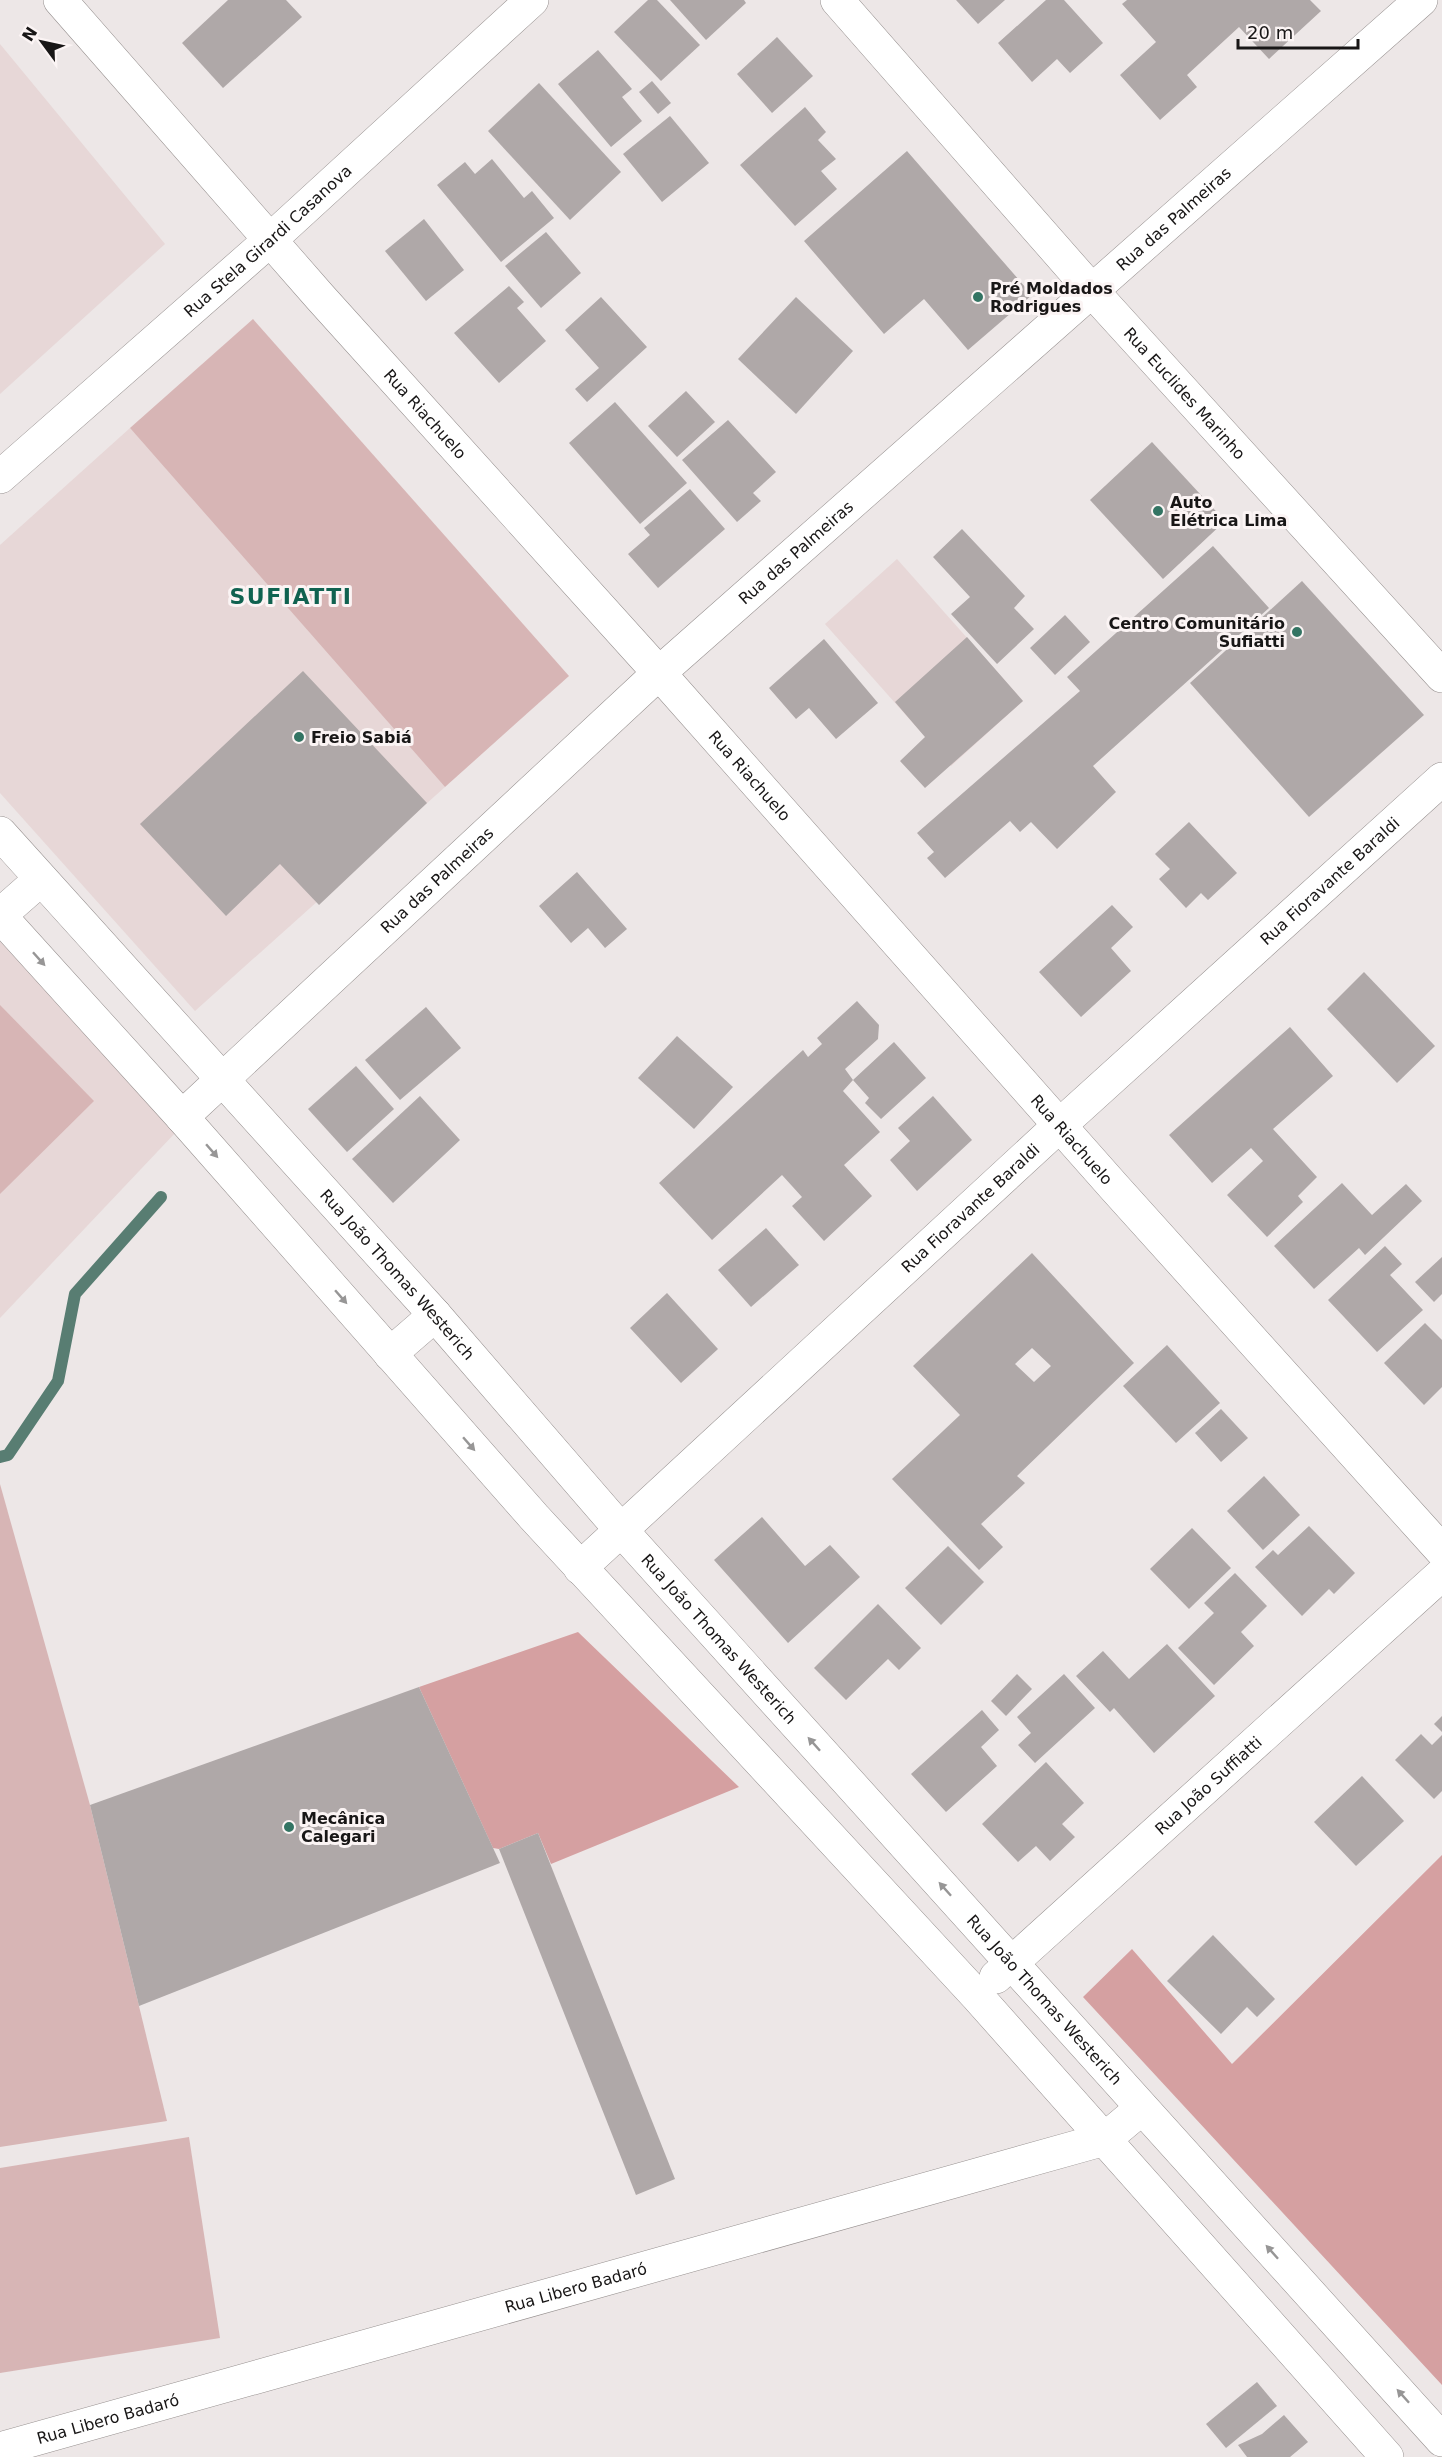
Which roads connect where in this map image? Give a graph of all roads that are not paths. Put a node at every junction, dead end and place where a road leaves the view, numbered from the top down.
1 (60, 0) edge
2 (532, 0) edge
3 (837, 0) edge
4 (1421, 0) edge
5 (270, 240) junction
6 (1092, 292) junction
7 (0, 477) edge
8 (660, 673) junction
9 (1442, 676) edge
10 (1442, 779) edge
11 (0, 833) edge
12 (41, 879) junction
13 (0, 915) edge
14 (223, 1079) junction
15 (183, 1117) junction
16 (1060, 1125) junction
17 (435, 1315) junction
18 (390, 1354) junction
19 (621, 1530) junction
20 (1442, 1551) edge
21 (580, 1568) junction
22 (1442, 1574) edge
23 (844, 1777) junction
24 (806, 1813) junction
25 (1011, 1962) junction
26 (976, 1996) junction
27 (1142, 2108) junction
28 (1106, 2139) junction
29 (1331, 2317) junction
30 (1292, 2350) junction
31 (1442, 2440) edge
32 (0, 2449) edge
33 (1387, 2457) edge

1 - 5 street, Rua Riachuelo
2 - 5 street, Rua Stela Girardi Casanova
3 - 6 street, Rua Euclides Marinho
4 - 6 street, Rua das Palmeiras
5 - 7 street, Rua Stela Girardi Casanova
5 - 8 street, Rua Riachuelo
6 - 8 street, Rua das Palmeiras
6 - 9 street, Rua Euclides Marinho
8 - 14 street, Rua das Palmeiras
8 - 16 street, Rua Riachuelo
10 - 16 street, Rua Fioravante Baraldi
11 - 12 street, Rua João Thomas Westerich
12 - 13 street
12 - 14 street, Rua João Thomas Westerich
13 -> 15 street
14 - 15 street, Rua das Palmeiras
14 - 17 street, Rua João Thomas Westerich
15 -> 18 street
16 - 19 street, Rua Fioravante Baraldi
16 - 20 street, Rua Riachuelo
17 - 18 street
17 - 19 street, Rua João Thomas Westerich
18 -> 21 street
19 - 21 street, Rua Fioravante Baraldi
23 -> 19 street, Rua João Thomas Westerich
21 - 24 street
22 - 25 street, Rua João Suffiatti
23 - 24 street
25 -> 23 street, Rua João Thomas Westerich
24 - 26 street
25 - 26 street, Rua João Suffiatti
25 - 27 street, Rua João Thomas Westerich
26 - 28 street
27 - 28 street, Rua Libero Badaró
29 -> 27 street, Rua João Thomas Westerich
28 - 30 street
28 - 32 street, Rua Libero Badaró
29 - 30 street
31 -> 29 street, Rua João Thomas Westerich
30 - 33 street

